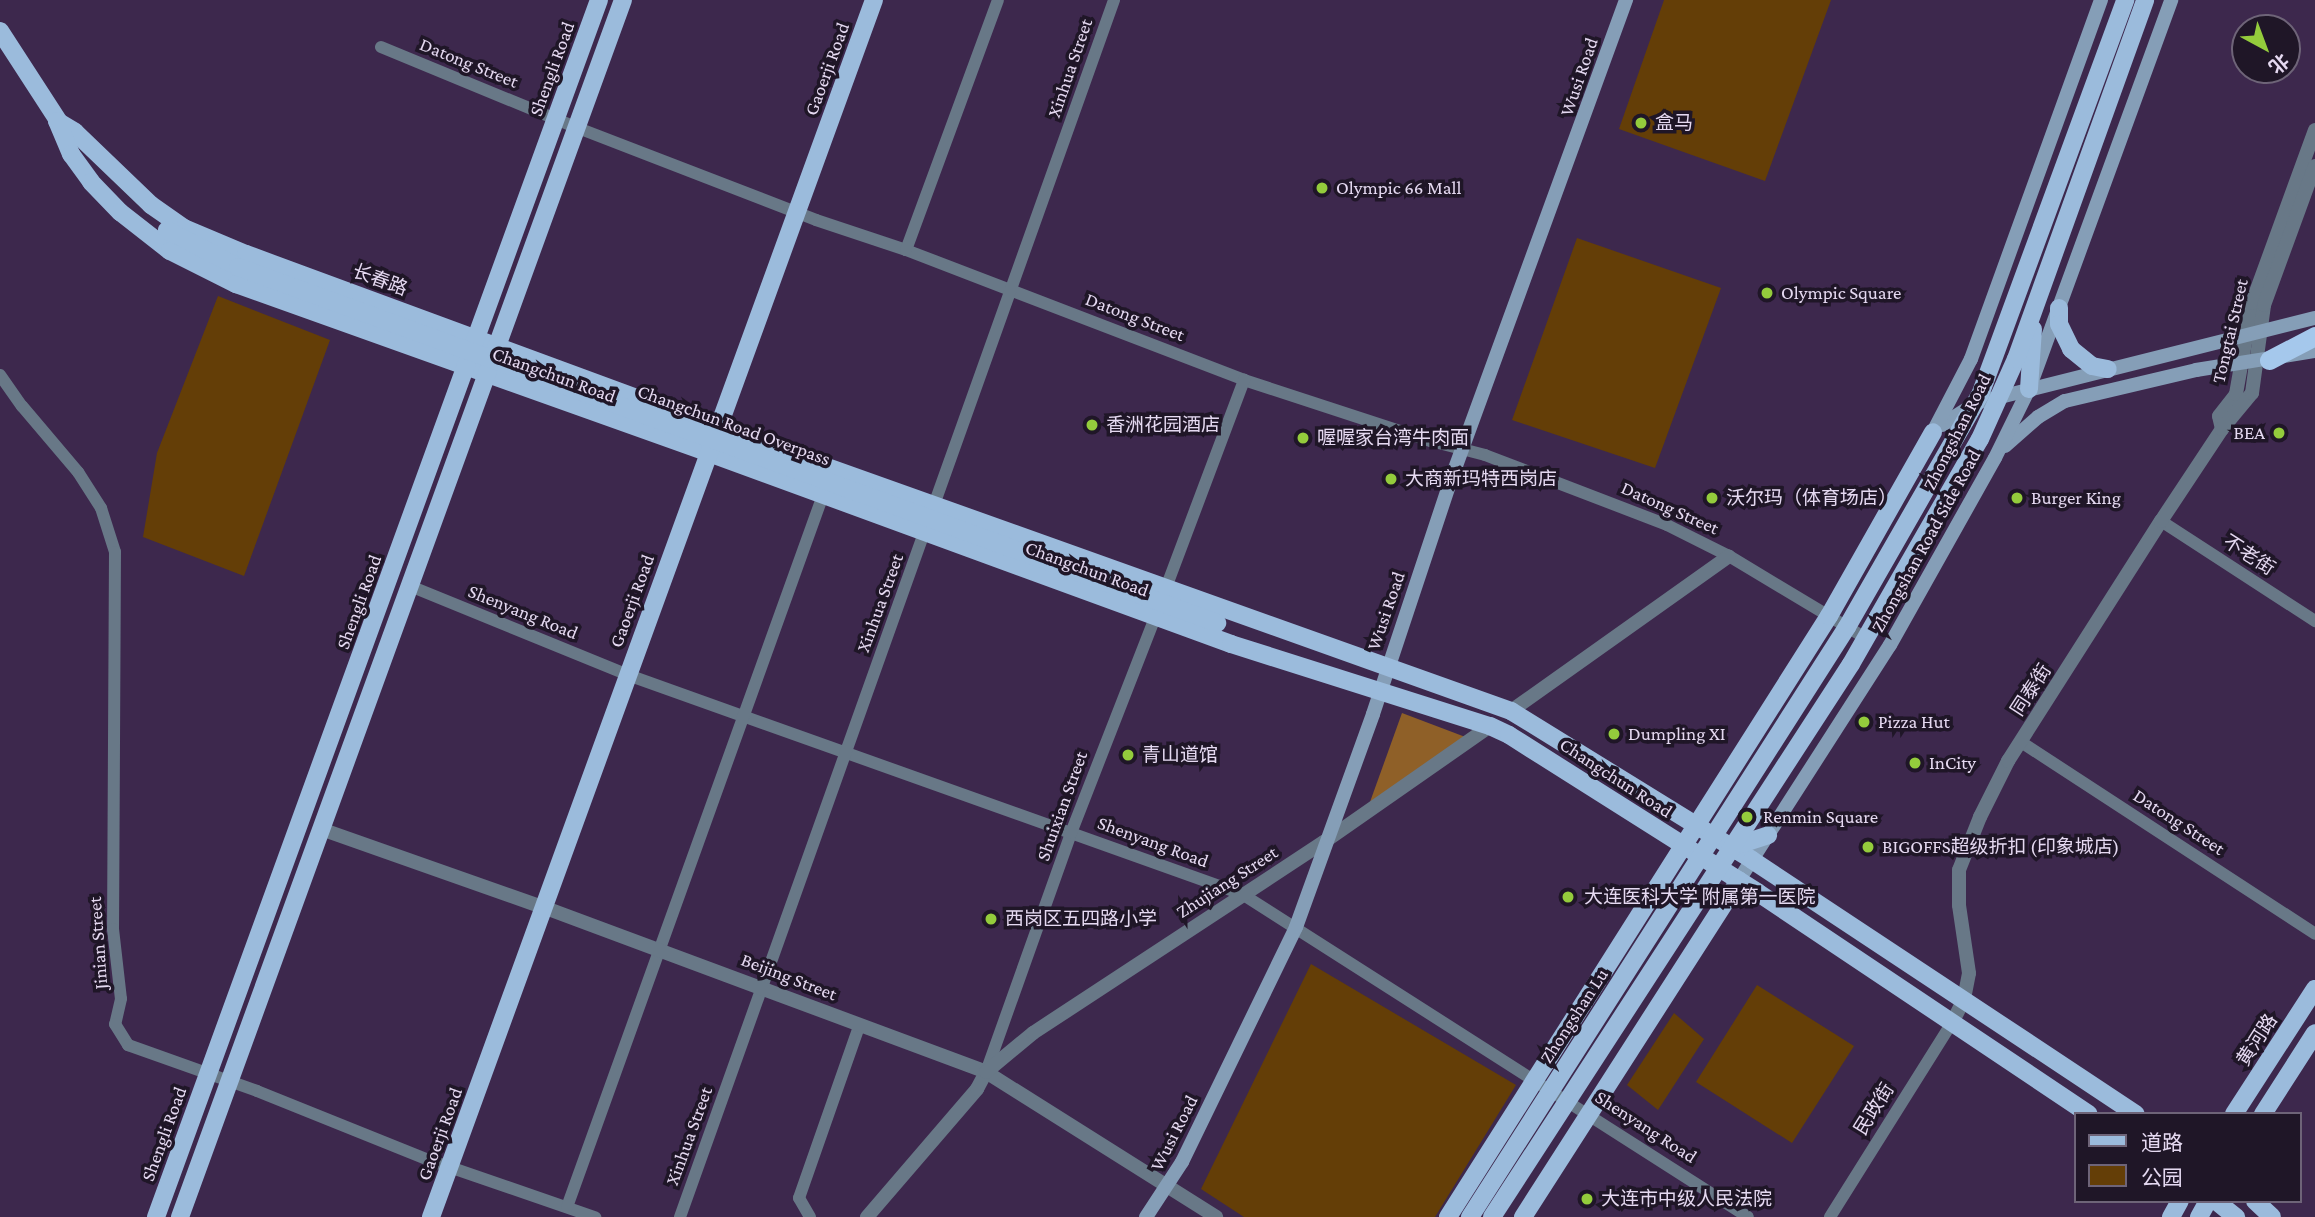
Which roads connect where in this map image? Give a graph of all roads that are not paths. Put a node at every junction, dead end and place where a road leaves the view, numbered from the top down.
1 (599, 0) edge
2 (623, 0) edge
3 (874, 0) edge
4 (998, 0) edge
5 (1626, 0) edge
6 (2145, 0) edge
7 (2171, 0) edge
8 (1111, 1) edge
9 (2098, 1) edge
10 (2123, 5) edge
11 (0, 31) edge
12 (381, 47) dead end
13 (557, 119) junction
14 (57, 121) junction
15 (578, 128) junction
16 (2315, 130) edge
17 (2315, 166) edge
18 (797, 212) junction
19 (906, 250) junction
20 (238, 267) joint
21 (1012, 289) junction
22 (2034, 308) junction
23 (2059, 308) junction
24 (2315, 317) edge
25 (2254, 333) junction
26 (2315, 336) edge
27 (478, 338) junction
28 (498, 345) junction
29 (2315, 351) edge
30 (2256, 362) junction
31 (468, 366) junction
32 (2108, 369) junction
33 (486, 373) junction
34 (0, 374) edge
35 (1244, 380) junction
36 (2029, 389) junction
37 (2000, 397) junction
38 (1976, 403) junction
39 (718, 428) junction
40 (2222, 429) joint
41 (1933, 432) junction
42 (1462, 449) junction
43 (709, 453) junction
44 (1995, 458) junction
45 (823, 495) junction
46 (935, 506) junction
47 (2161, 521) junction
48 (925, 533) junction
49 (1729, 556) junction
50 (410, 586) junction
51 (1166, 589) junction
52 (1156, 616) junction
53 (1829, 616) junction
54 (2315, 621) edge
55 (1217, 623) junction
56 (1847, 627) junction
57 (1288, 634) junction
58 (1867, 639) junction
59 (1279, 658) junction
60 (1387, 668) junction
61 (628, 675) junction
62 (1380, 690) junction
63 (1511, 711) junction
64 (744, 715) junction
65 (1490, 726) junction
66 (2021, 742) junction
67 (848, 751) junction
68 (1712, 801) junction
69 (1697, 826) junction
70 (321, 829) junction
71 (1071, 833) junction
72 (1768, 835) junction
73 (1714, 837) junction
74 (1324, 842) junction
75 (1684, 847) junction
76 (1732, 848) junction
77 (1701, 857) junction
78 (1752, 860) junction
79 (1719, 868) junction
80 (1739, 880) junction
81 (1242, 894) junction
82 (543, 907) junction
83 (1296, 927) junction
84 (2315, 934) edge
85 (662, 950) junction
86 (763, 988) junction
87 (2315, 989) edge
88 (1964, 999) junction
89 (1953, 1021) junction
90 (860, 1024) junction
91 (2315, 1033) edge
92 (986, 1072) junction
93 (208, 1073) junction
94 (228, 1080) junction
95 (1535, 1080) junction
96 (1551, 1090) junction
97 (1568, 1100) junction
98 (2086, 1112) edge
99 (2133, 1112) edge
100 (2235, 1112) edge
101 (2264, 1112) edge
102 (1589, 1114) junction
103 (451, 1166) junction
104 (1168, 1186) junction
105 (2218, 1203) edge
106 (2257, 1203) edge
107 (567, 1208) junction
108 (156, 1217) edge
109 (180, 1217) edge
110 (432, 1217) edge
111 (595, 1217) edge
112 (680, 1217) edge
113 (810, 1217) edge
114 (867, 1217) edge
115 (1146, 1217) edge
116 (1216, 1217) edge
117 (1448, 1217) edge
118 (1470, 1217) edge
119 (1492, 1217) edge
120 (1523, 1217) edge
121 (1748, 1217) edge
122 (1830, 1217) edge
123 (2236, 1217) edge
124 (2272, 1217) edge

1 - 13 main road, Shengli Road
2 - 15 main road
3 - 18 main road, Gaoerji Road
4 - 19 street
5 - 42 main road, Wusi Road
6 - 22 main road, Zhongshan Road
7 - 23 main road, Zhongshan Road Side Road
8 - 21 street, Xinhua Street
9 - 10 street
9 - 41 main road
10 - 38 main road, Zhongshan Road
11 - 14 main road, Changchun Road
12 - 13 street, Datong Street
13 - 15 street, Datong Street
13 - 27 main road, Shengli Road
14 - 20 main road, Changchun Road
14 - 27 main road, 长春路
14 - 31 main road, Changchun Road
15 - 18 street, Datong Street
15 - 28 main road
16 - 25 street, Tongtai Street
17 - 25 street, Tongtai Street
18 - 19 street, Datong Street
18 - 39 main road, Gaoerji Road
19 - 21 street, Datong Street
20 - 55 main road, Changchun Road Overpass, bridge
21 - 35 street, Datong Street
21 - 46 street, Xinhua Street
22 - 36 main road
22 - 37 main road, Zhongshan Road
23 - 32 main road
23 - 36 main road, Zhongshan Road Side Road
24 - 25 main road
25 - 30 street, Tongtai Street
25 - 32 main road
26 - 30 highway
27 - 28 main road, 长春路
27 - 31 main road, Shengli Road
28 - 33 main road
28 - 39 main road, 长春路
29 - 30 main road
30 - 40 street, Tongtai Street
30 - 44 main road
31 - 33 main road, Changchun Road
31 - 93 main road, Shengli Road
32 - 36 main road
33 - 43 main road, Changchun Road
33 - 50 main road
34 - 93 street, Jinian Street
35 - 42 street, Datong Street
35 - 51 street, Shuixian Street
36 - 37 main road
36 - 44 main road, Zhongshan Road Side Road
37 - 38 main road
37 - 58 main road, Zhongshan Road
38 - 41 main road
38 - 56 main road, Zhongshan Road
39 - 43 main road, Gaoerji Road
39 - 46 main road, Changchun Road
40 - 47 street, 同泰街
41 - 53 main road
42 - 49 street, Datong Street
42 - 60 main road, Wusi Road
43 - 45 main road, Changchun Road
43 - 61 main road, Gaoerji Road
44 - 72 main road, Zhongshan Road Side Road
45 - 48 main road, Changchun Road
45 - 64 street
46 - 48 street, Xinhua Street
46 - 51 main road, Changchun Road
47 - 54 street, 不老街
47 - 66 street, 同泰街
48 - 52 main road, Changchun Road
48 - 67 street, Xinhua Street
49 - 53 street, Datong Street
49 - 63 street
50 - 61 street, Shenyang Road
50 - 70 main road
51 - 52 street, Shuixian Street
51 - 57 main road, Changchun Road
52 - 59 main road, Changchun Road
52 - 71 street, Shuixian Street
53 - 56 street, Datong Street
53 - 68 main road
55 - 57 main road
55 - 59 main road
56 - 58 street, Datong Street
56 - 73 main road, Zhongshan Road
57 - 60 main road, Changchun Road
58 - 76 main road, Zhongshan Road
59 - 62 main road, Changchun Road
60 - 62 main road, Wusi Road
60 - 63 main road, Changchun Road
61 - 64 street, Shenyang Road
61 - 82 main road, Gaoerji Road
62 - 65 main road, Changchun Road
62 - 74 main road, Wusi Road
63 - 69 main road, Changchun Road
64 - 67 street, Shenyang Road
64 - 85 street
65 - 74 street, Zhujiang Street
65 - 75 main road, Changchun Road
66 - 84 street, Datong Street
66 - 88 street, 同泰街
67 - 71 street, Shenyang Road
67 - 86 street, Xinhua Street
68 - 69 main road
68 - 73 main road
69 - 73 main road, Changchun Road
69 - 75 main road
70 - 82 street, Beijing Street
70 - 94 main road
71 - 81 street, Shenyang Road
71 - 92 street, Shuixian Street
72 - 76 main road
72 - 78 main road, Zhongshan Road Side Road
73 - 76 main road, Changchun Road
73 - 77 main road, Zhongshan Lu
74 - 81 street, Zhujiang Street
74 - 83 main road, Wusi Road
75 - 77 main road, Changchun Road
75 - 95 main road
76 - 78 main road, Changchun Road
76 - 79 main road
77 - 79 main road, Changchun Road
77 - 96 main road, Zhongshan Lu
78 - 80 main road, Zhongshan Road Side Road
78 - 88 main road, Changchun Road
79 - 80 main road, Changchun Road
79 - 97 main road
80 - 89 main road, Changchun Road
80 - 102 main road
81 - 83 street, Shenyang Road
81 - 92 street, Zhujiang Street
82 - 85 street, Beijing Street
82 - 103 main road, Gaoerji Road
83 - 95 street, Shenyang Road
83 - 104 main road, Wusi Road
85 - 86 street, Beijing Street
85 - 107 street
86 - 90 street, Beijing Street
86 - 112 street, Xinhua Street
87 - 100 main road, 黄河路
88 - 89 street
88 - 99 main road, Changchun Road
89 - 98 main road, Changchun Road
89 - 122 street, 民政街
90 - 92 street, Beijing Street
90 - 113 street
91 - 101 main road
92 - 104 street, Beijing Street
92 - 114 street, Shuixian Street
93 - 94 street, Jinian Street
93 - 108 main road, Shengli Road
94 - 103 street, Jinian Street
94 - 109 main road
95 - 96 street, Shenyang Road
95 - 117 main road
96 - 97 street, Shenyang Road
96 - 118 main road, Zhongshan Lu
97 - 102 street, Shenyang Road
97 - 119 main road
102 - 120 main road
102 - 121 street, Shenyang Road
103 - 107 street, Jinian Street
103 - 110 main road, Gaoerji Road
104 - 115 main road, Wusi Road
104 - 116 street, Beijing Street
105 - 123 main road
106 - 124 main road
107 - 111 street, Jinian Street

